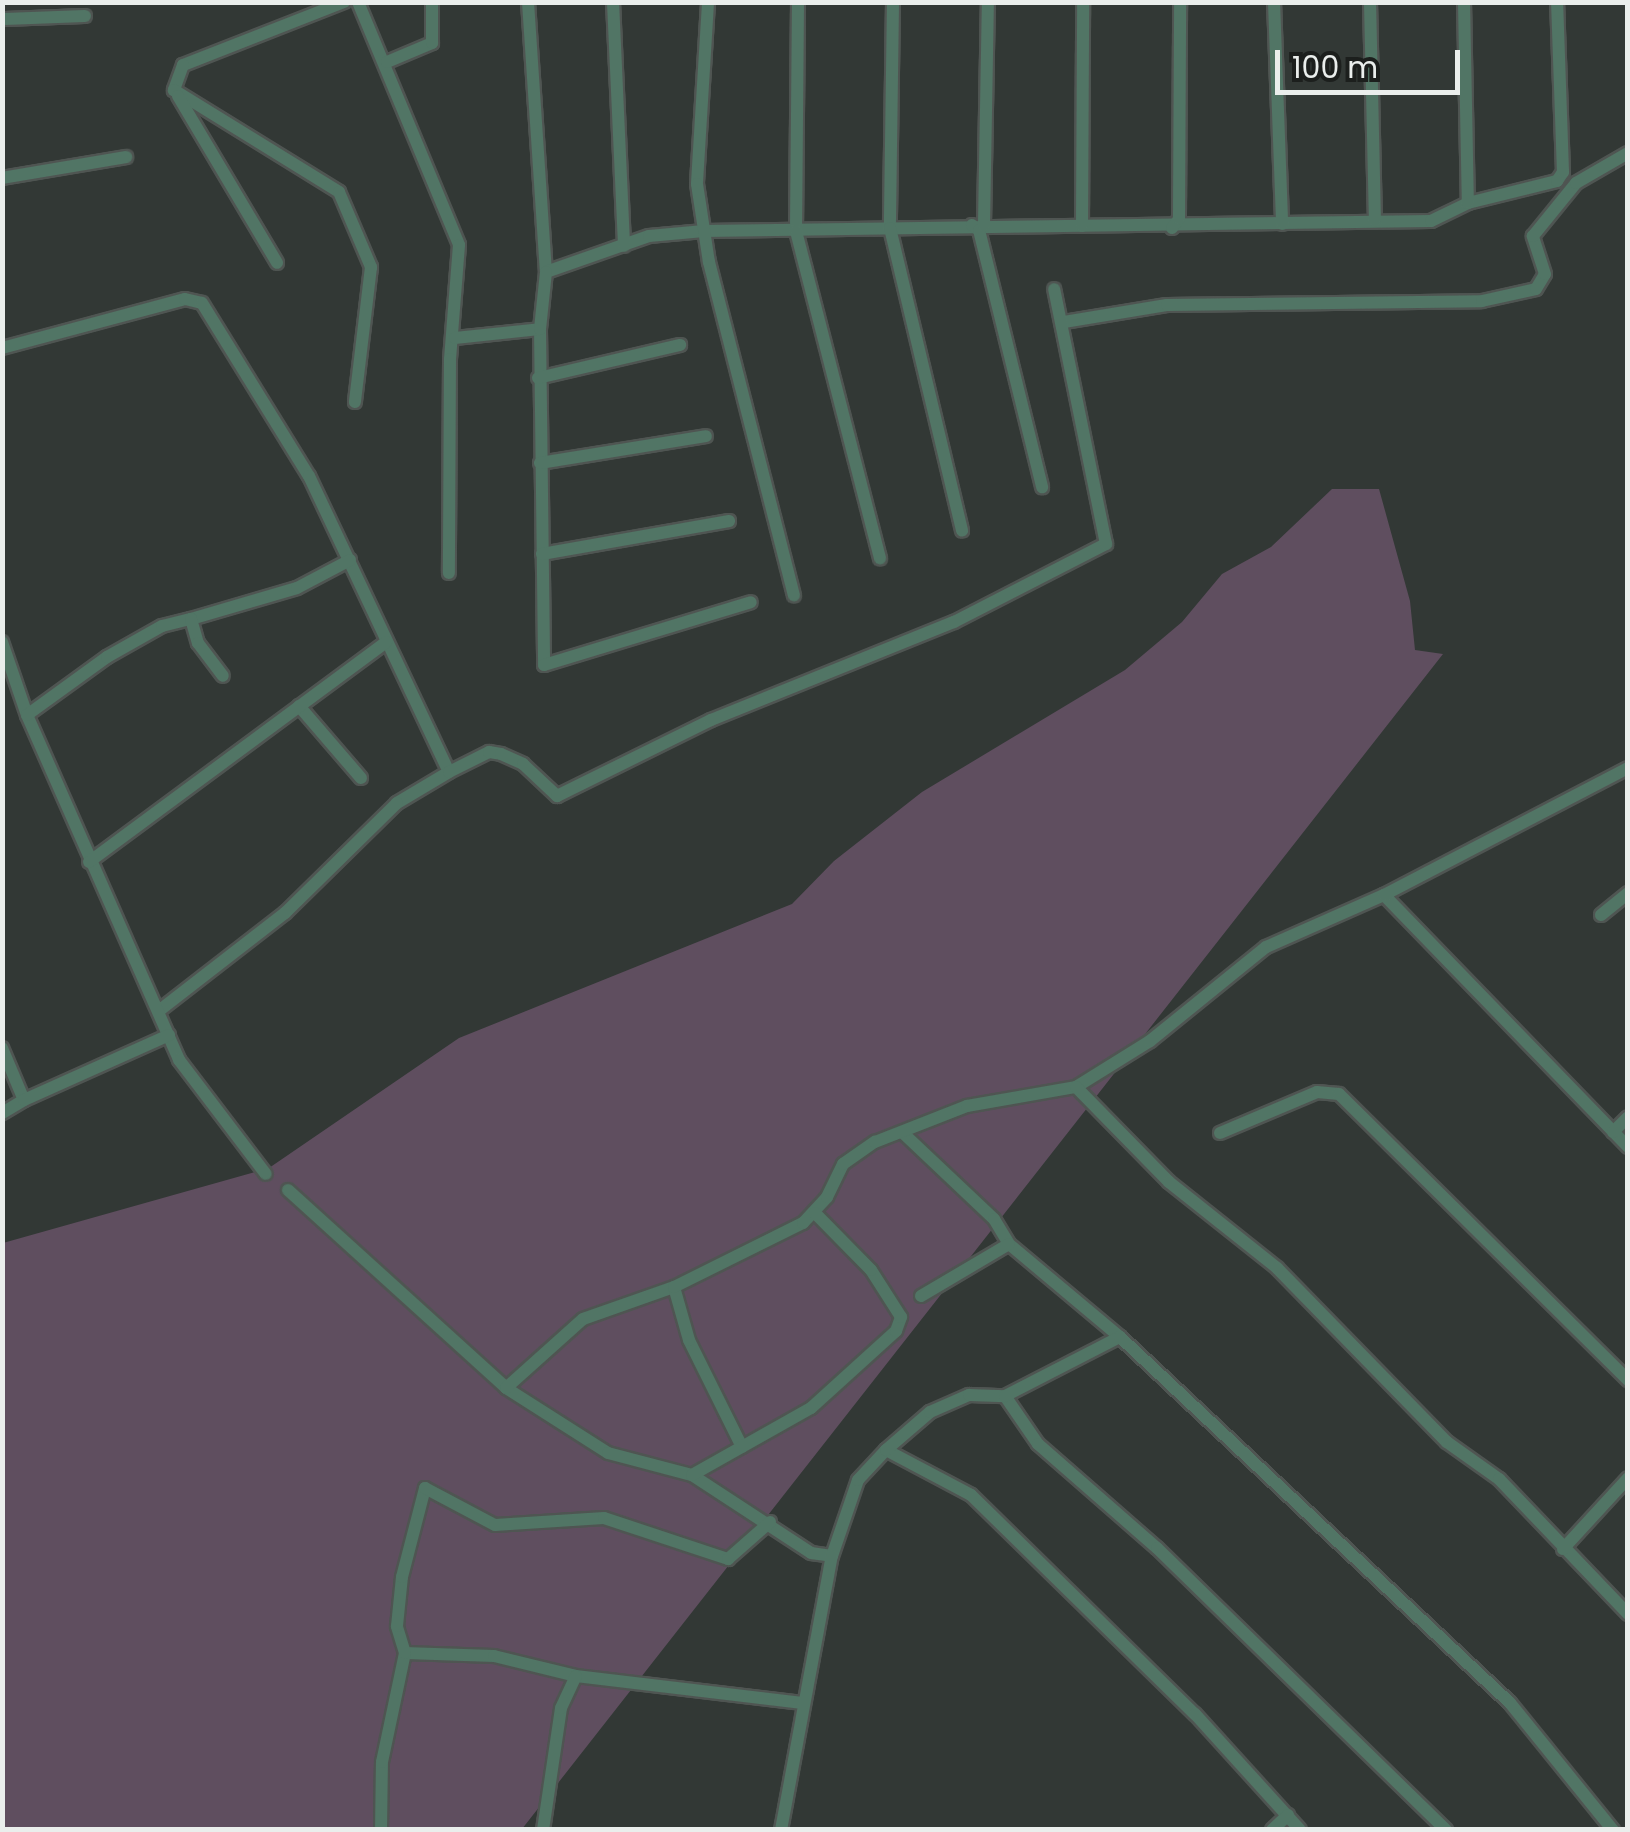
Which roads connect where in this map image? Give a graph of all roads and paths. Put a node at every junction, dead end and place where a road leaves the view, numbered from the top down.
1 (344, 2) edge
2 (358, 2) edge
3 (432, 2) edge
4 (528, 2) edge
5 (613, 2) edge
6 (798, 2) edge
7 (893, 2) edge
8 (988, 2) edge
9 (1083, 2) edge
10 (1180, 2) edge
11 (1274, 2) edge
12 (1370, 2) edge
13 (1464, 2) edge
14 (1557, 2) edge
15 (708, 3) edge
16 (85, 16) dead end
17 (2, 19) edge
18 (387, 62) junction
19 (174, 90) junction
20 (1628, 153) edge
21 (126, 156) dead end
22 (2, 178) edge
23 (1468, 203) junction
24 (1375, 221) junction
25 (1282, 224) junction
26 (978, 225) junction
27 (1082, 226) junction
28 (890, 228) junction
29 (1172, 228) junction
30 (704, 231) junction
31 (796, 231) junction
32 (624, 246) junction
33 (278, 263) dead end
34 (546, 272) junction
35 (1054, 289) dead end
36 (1064, 322) junction
37 (540, 329) junction
38 (456, 338) junction
39 (680, 345) dead end
40 (2, 348) edge
41 (538, 378) junction
42 (354, 402) dead end
43 (706, 436) dead end
44 (540, 463) junction
45 (1042, 486) dead end
46 (729, 521) dead end
47 (962, 531) dead end
48 (542, 554) junction
49 (880, 558) dead end
50 (350, 560) junction
51 (449, 574) dead end
52 (794, 595) dead end
53 (751, 602) dead end
54 (190, 619) junction
55 (2, 642) edge
56 (386, 642) junction
57 (5, 666) edge
58 (223, 676) dead end
59 (299, 706) junction
60 (27, 716) junction
61 (1628, 768) edge
62 (450, 772) junction
63 (361, 778) dead end
64 (90, 862) junction
65 (1628, 893) edge
66 (1384, 895) junction
67 (1602, 915) dead end
68 (160, 1010) junction
69 (169, 1035) junction
70 (2, 1048) edge
71 (1076, 1087) junction
72 (24, 1100) junction
73 (2, 1114) edge
74 (1628, 1117) edge
75 (1613, 1132) junction
76 (903, 1133) junction
77 (1220, 1133) dead end
78 (1628, 1147) edge
79 (266, 1174) dead end
80 (288, 1190) dead end
81 (816, 1212) junction
82 (1010, 1244) junction
83 (674, 1287) junction
84 (921, 1296) dead end
85 (1120, 1337) junction
86 (1628, 1380) edge
87 (506, 1388) junction
88 (1005, 1396) junction
89 (742, 1446) junction
90 (886, 1450) junction
91 (692, 1474) junction
92 (1628, 1478) edge
93 (770, 1522) junction
94 (1563, 1549) junction
95 (832, 1556) junction
96 (1628, 1614) edge
97 (405, 1653) junction
98 (576, 1676) junction
99 (802, 1703) junction
100 (1288, 1816) junction
101 (783, 1829) edge
102 (381, 1830) edge
103 (543, 1830) edge
104 (1272, 1830) edge
105 (1300, 1830) edge
106 (1446, 1830) edge
107 (1613, 1830) edge

1 - 19 street
2 - 18 street
3 - 18 street
4 - 34 street
5 - 32 street
6 - 31 street
7 - 28 street
8 - 26 street
9 - 27 street
10 - 29 street
11 - 25 street
12 - 24 street
13 - 23 street
14 - 23 street
15 - 30 street
16 - 17 street
18 - 38 street
19 - 33 street
19 - 42 street
20 - 36 street
21 - 22 street
23 - 24 street
24 - 25 street
25 - 29 street
26 - 27 street
26 - 28 street
26 - 45 street
27 - 29 street
28 - 31 street
28 - 47 street
30 - 31 street
30 - 32 street
30 - 52 street
31 - 49 street
32 - 34 street
34 - 37 street
35 - 36 street
36 - 62 street
37 - 38 street
37 - 41 street
38 - 51 street
39 - 41 street
40 - 50 street
41 - 44 street
43 - 44 street
44 - 48 street
46 - 48 street
48 - 53 street
50 - 54 street
50 - 56 street
54 - 58 street
54 - 60 street
55 - 57 street
56 - 59 street
56 - 62 street
57 - 60 street
59 - 63 street
59 - 64 street
60 - 64 street
61 - 66 street
62 - 68 street
64 - 68 street
65 - 67 street
66 - 71 street
66 - 75 street
68 - 69 street
69 - 72 street
69 - 79 street
70 - 72 street
71 - 76 street
71 - 94 street
72 - 73 street
74 - 75 street
75 - 78 street
76 - 81 street
76 - 82 street
77 - 86 street
80 - 87 street
81 - 83 street
81 - 89 street
82 - 84 street
82 - 85 street
83 - 87 street
83 - 89 street
85 - 88 street
85 - 107 street
87 - 91 street
88 - 90 street
88 - 106 street
89 - 91 street
90 - 95 street
90 - 100 street
91 - 93 street
92 - 94 street
93 - 95 street
93 - 97 street
94 - 96 street
95 - 99 street
97 - 98 street
97 - 102 street
98 - 99 street
98 - 103 street
99 - 101 street
100 - 104 street
100 - 105 street

